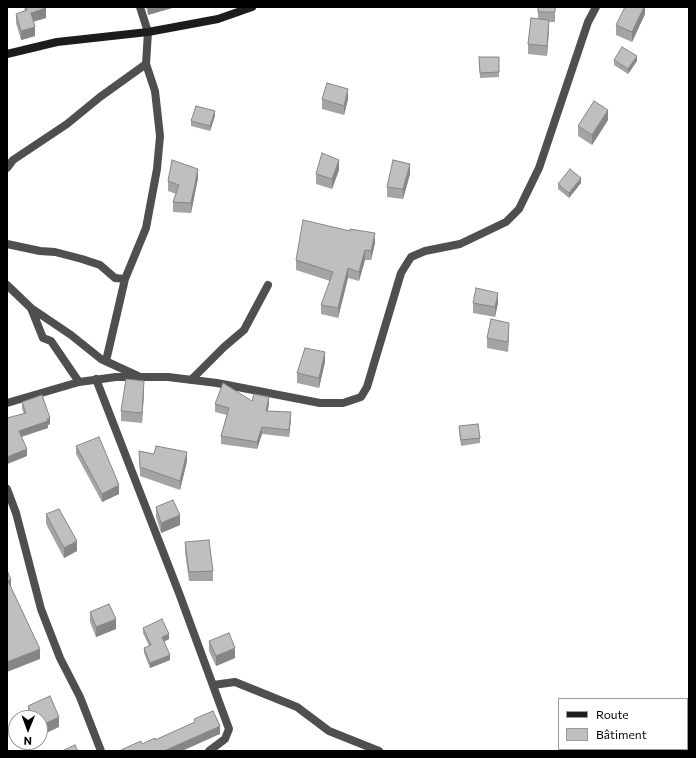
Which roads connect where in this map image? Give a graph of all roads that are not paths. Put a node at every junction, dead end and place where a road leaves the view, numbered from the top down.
1 (140, 7) edge
2 (252, 7) edge
3 (596, 7) edge
4 (148, 32) junction
5 (7, 54) edge
6 (146, 64) junction
7 (7, 168) edge
8 (7, 244) edge
9 (125, 279) junction
10 (7, 285) edge
11 (268, 285) dead end
12 (31, 308) junction
13 (106, 361) junction
14 (141, 377) junction
15 (96, 379) junction
16 (191, 380) junction
17 (79, 382) junction
18 (7, 403) edge
19 (7, 489) edge
20 (213, 685) junction
21 (102, 751) edge
22 (209, 751) edge
23 (379, 751) edge

1 - 4 street
2 - 4 street
3 - 16 street
4 - 5 street
4 - 6 street
6 - 7 street
6 - 9 street
8 - 9 street
9 - 13 street
10 - 12 street
11 - 16 street
12 - 13 street
12 - 17 street
13 - 14 street
14 - 15 street
14 - 16 street
15 - 17 street
15 - 20 street
17 - 18 street
19 - 21 street
20 - 22 street
20 - 23 street

